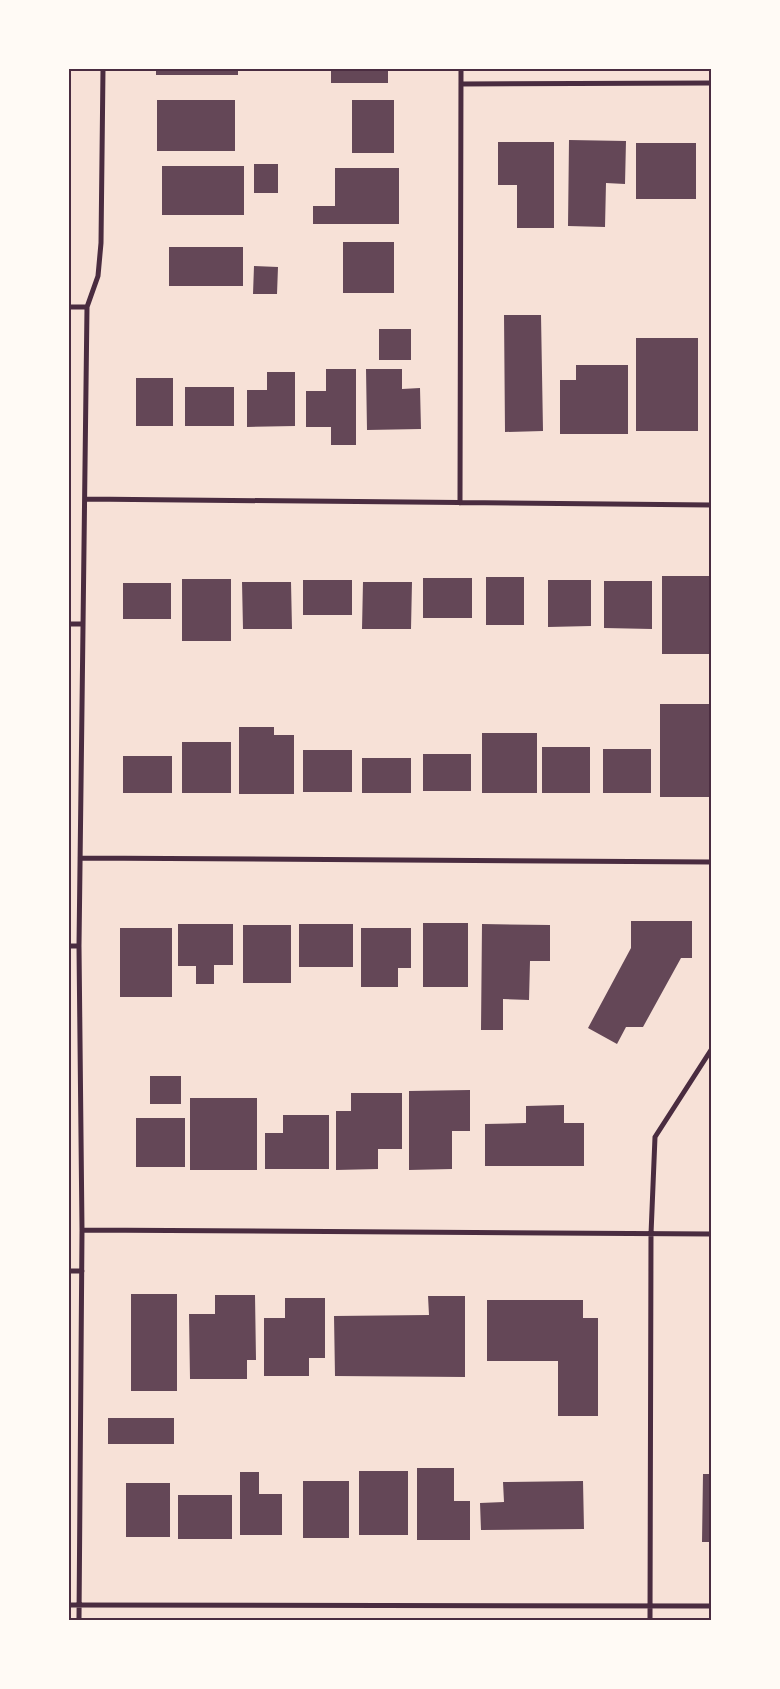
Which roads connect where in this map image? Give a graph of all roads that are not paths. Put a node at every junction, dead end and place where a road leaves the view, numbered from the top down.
1 (103, 69) edge
2 (461, 69) edge
3 (711, 83) edge
4 (461, 84) junction
5 (69, 307) edge
6 (87, 307) junction
7 (85, 499) junction
8 (460, 502) junction
9 (711, 505) edge
10 (69, 624) edge
11 (82, 624) junction
12 (80, 858) junction
13 (711, 862) edge
14 (69, 946) edge
15 (79, 946) junction
16 (711, 1050) edge
17 (82, 1230) junction
18 (651, 1234) junction
19 (711, 1234) edge
20 (69, 1271) edge
21 (82, 1271) junction
22 (69, 1605) edge
23 (79, 1605) junction
24 (650, 1606) junction
25 (711, 1606) edge
26 (79, 1620) edge
27 (650, 1620) edge

1 - 6 street
2 - 4 street
3 - 4 street
4 - 8 street
5 - 6 street
6 - 7 street
7 - 8 street
7 - 11 street
8 - 9 street
10 - 11 street
11 - 12 street
12 - 13 street
12 - 15 street
14 - 15 street
15 - 17 street
16 - 18 street
17 - 18 street
17 - 21 street
18 - 19 street
18 - 24 street
20 - 21 street
21 - 23 street
22 - 23 street
23 - 24 street
23 - 26 street
24 - 25 street
24 - 27 street

